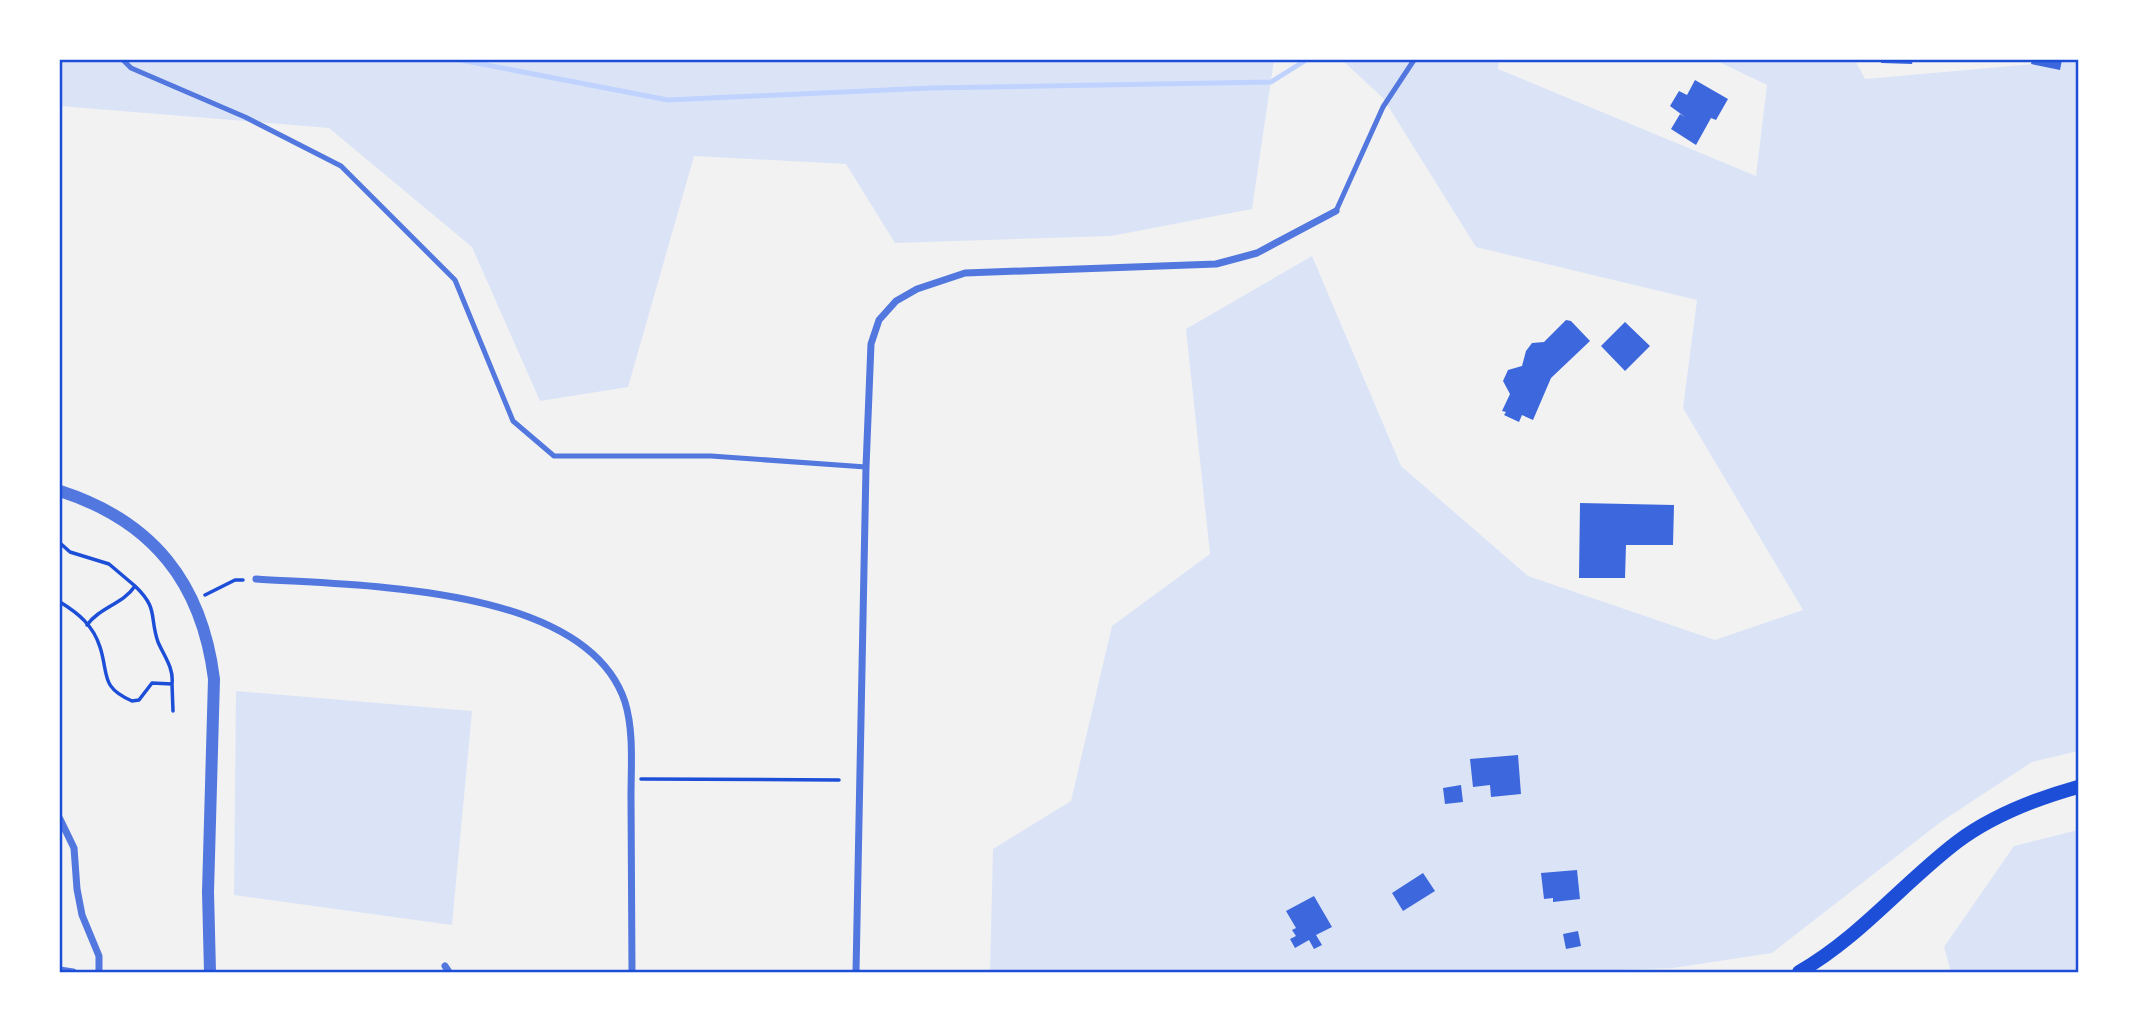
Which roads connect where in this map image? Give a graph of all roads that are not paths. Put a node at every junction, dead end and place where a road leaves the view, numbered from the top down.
1 (123, 60) edge
2 (1414, 60) edge
3 (1336, 211) joint
4 (866, 467) junction
5 (60, 491) edge
6 (256, 579) road end
7 (2078, 787) edge
8 (60, 819) edge
9 (60, 970) edge
10 (73, 972) edge
11 (99, 972) edge
12 (210, 972) edge
13 (632, 972) edge
14 (856, 972) edge
15 (1799, 972) edge

1 - 4 lane
2 - 3 lane
3 - 4 street
4 - 14 street
5 - 12 street
6 - 13 street
7 - 15 main road
8 - 11 street
9 - 10 street

